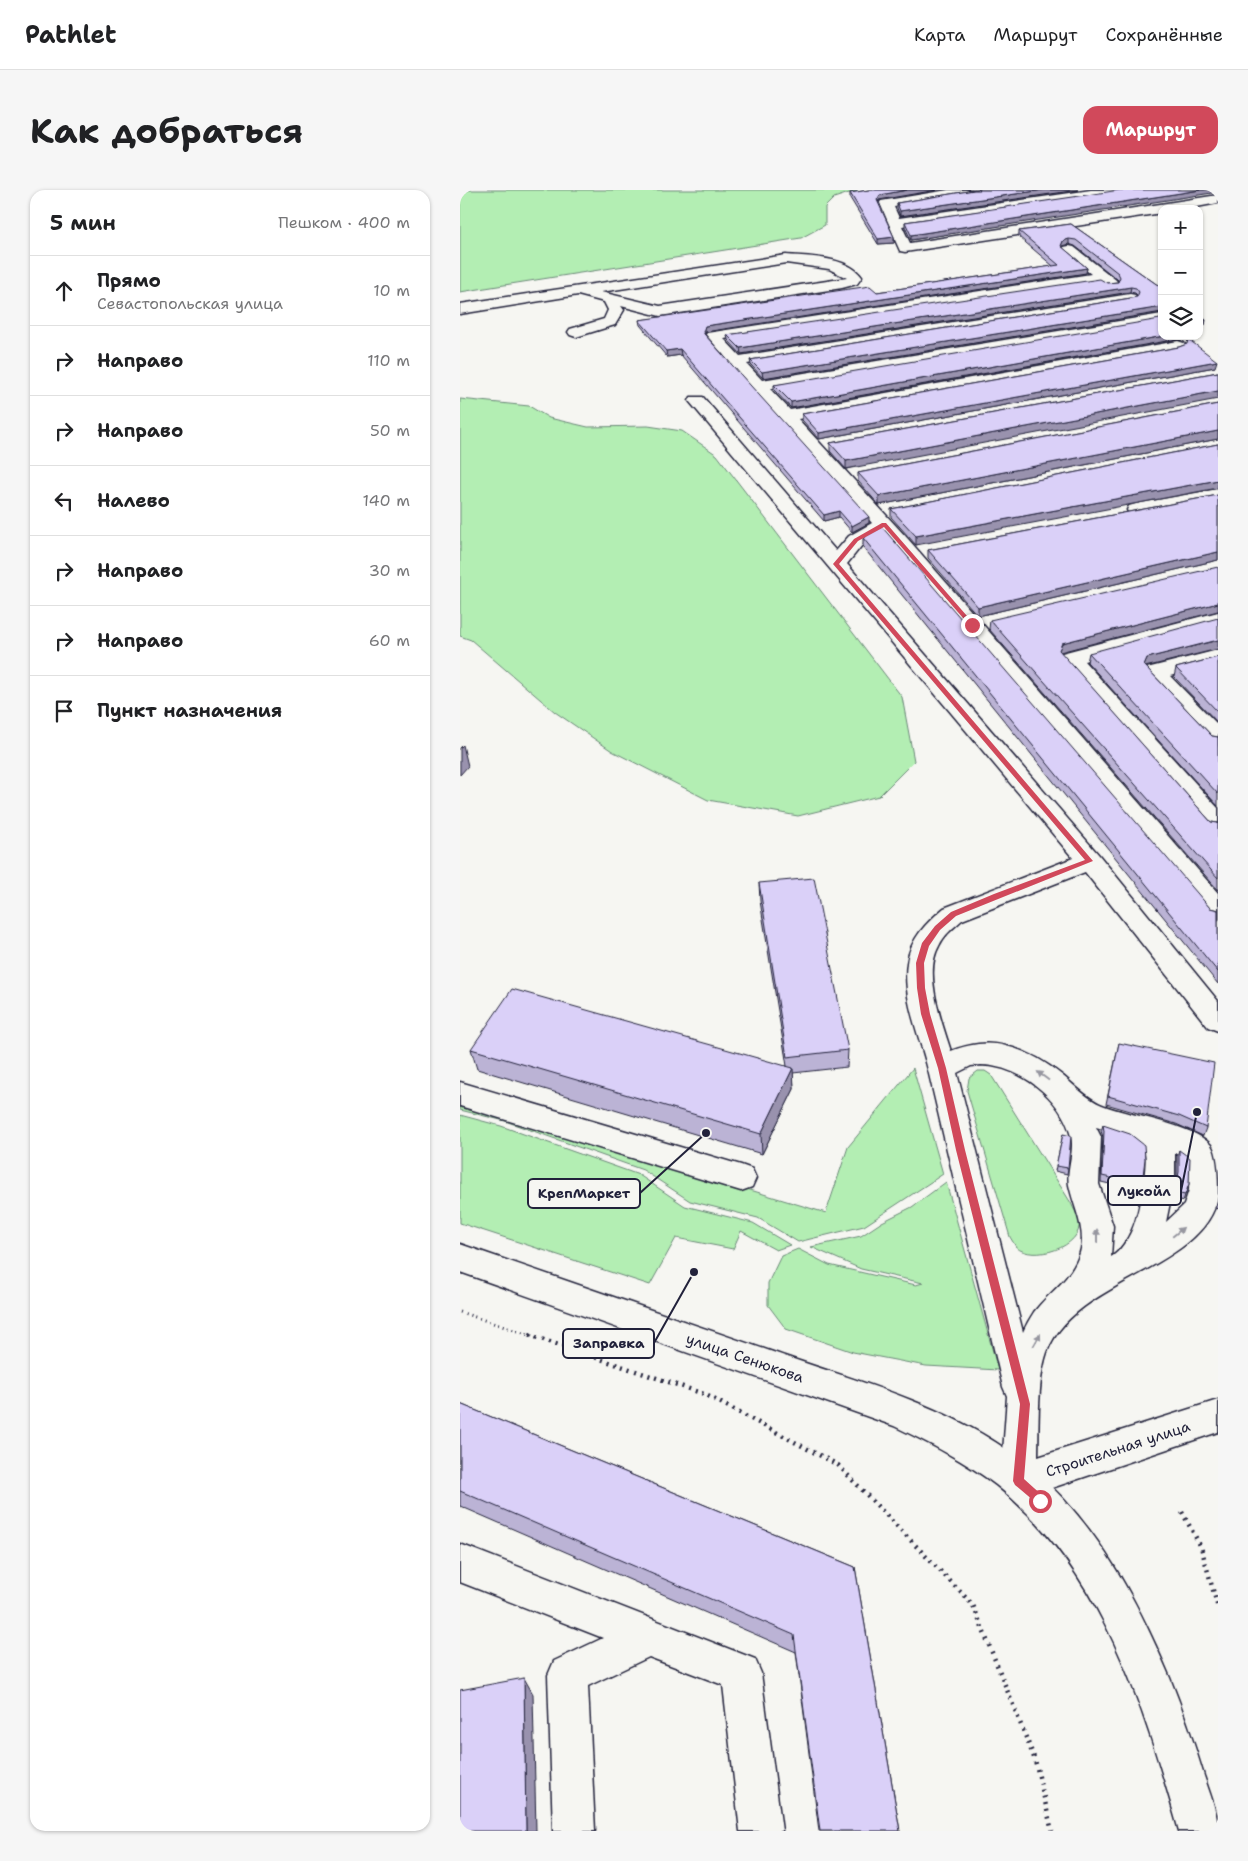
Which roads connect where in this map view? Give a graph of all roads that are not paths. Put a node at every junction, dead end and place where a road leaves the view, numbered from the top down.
1 (972, 190) edge
2 (1116, 190) edge
3 (1218, 199) edge
4 (1184, 205) edge
5 (1158, 210) edge
6 (894, 223) junction
7 (1069, 250) edge
8 (1103, 277) junction
9 (579, 291) junction
10 (609, 297) junction
11 (1130, 298) junction
12 (460, 309) edge
13 (1158, 317) edge
14 (1158, 320) edge
15 (576, 332) dead end
16 (1178, 346) edge
17 (736, 360) junction
18 (759, 386) junction
19 (697, 401) dead end
20 (786, 416) junction
21 (833, 443) edge
22 (814, 447) junction
23 (860, 473) edge
24 (841, 476) junction
25 (1218, 494) edge
26 (1122, 513) edge
27 (884, 516) junction
28 (930, 550) edge
29 (911, 554) junction
30 (836, 564) junction
31 (1218, 618) edge
32 (1218, 656) edge
33 (1218, 738) edge
34 (1218, 823) edge
35 (1090, 861) junction
36 (1218, 910) edge
37 (1218, 1020) edge
38 (942, 1068) junction
39 (460, 1094) edge
40 (1068, 1098) junction
41 (1121, 1123) junction
42 (741, 1178) dead end
43 (460, 1258) edge
44 (1128, 1263) junction
45 (1072, 1296) junction
46 (1025, 1404) junction
47 (1218, 1416) edge
48 (1019, 1481) junction
49 (460, 1563) edge
50 (648, 1637) junction
51 (574, 1831) edge
52 (761, 1831) edge
53 (1200, 1831) edge

1 - 6 main road
2 - 6 main road
3 - 4 main road
5 - 6 main road
7 - 8 main road
8 - 11 main road
8 - 17 main road
9 - 10 main road
9 - 10 main road
9 - 12 main road
10 - 15 main road
11 - 13 main road
11 - 17 main road
14 - 18 main road
16 - 20 main road
17 - 18 main road
18 - 20 main road
19 - 30 main road
20 - 22 main road
21 - 22 main road
22 - 24 main road
23 - 24 main road
24 - 27 main road
25 - 26 main road
27 - 29 main road
27 - 30 main road
28 - 29 main road
29 - 36 main road
30 - 35 main road
31 - 34 main road
32 - 33 main road
35 - 37 main road
35 - 38 main road
40 -> 38 main road
38 - 46 main road
39 - 42 main road
40 - 41 main road
45 -> 40 main road
41 - 44 main road
44 -> 41 main road
43 - 48 main road, улица Сенюкова
44 - 45 main road
46 -> 45 main road
46 - 48 main road
47 - 48 main road, Строительная улица
48 - 53 main road, улица Сенюкова
49 - 50 main road
50 - 51 main road
50 - 52 main road

